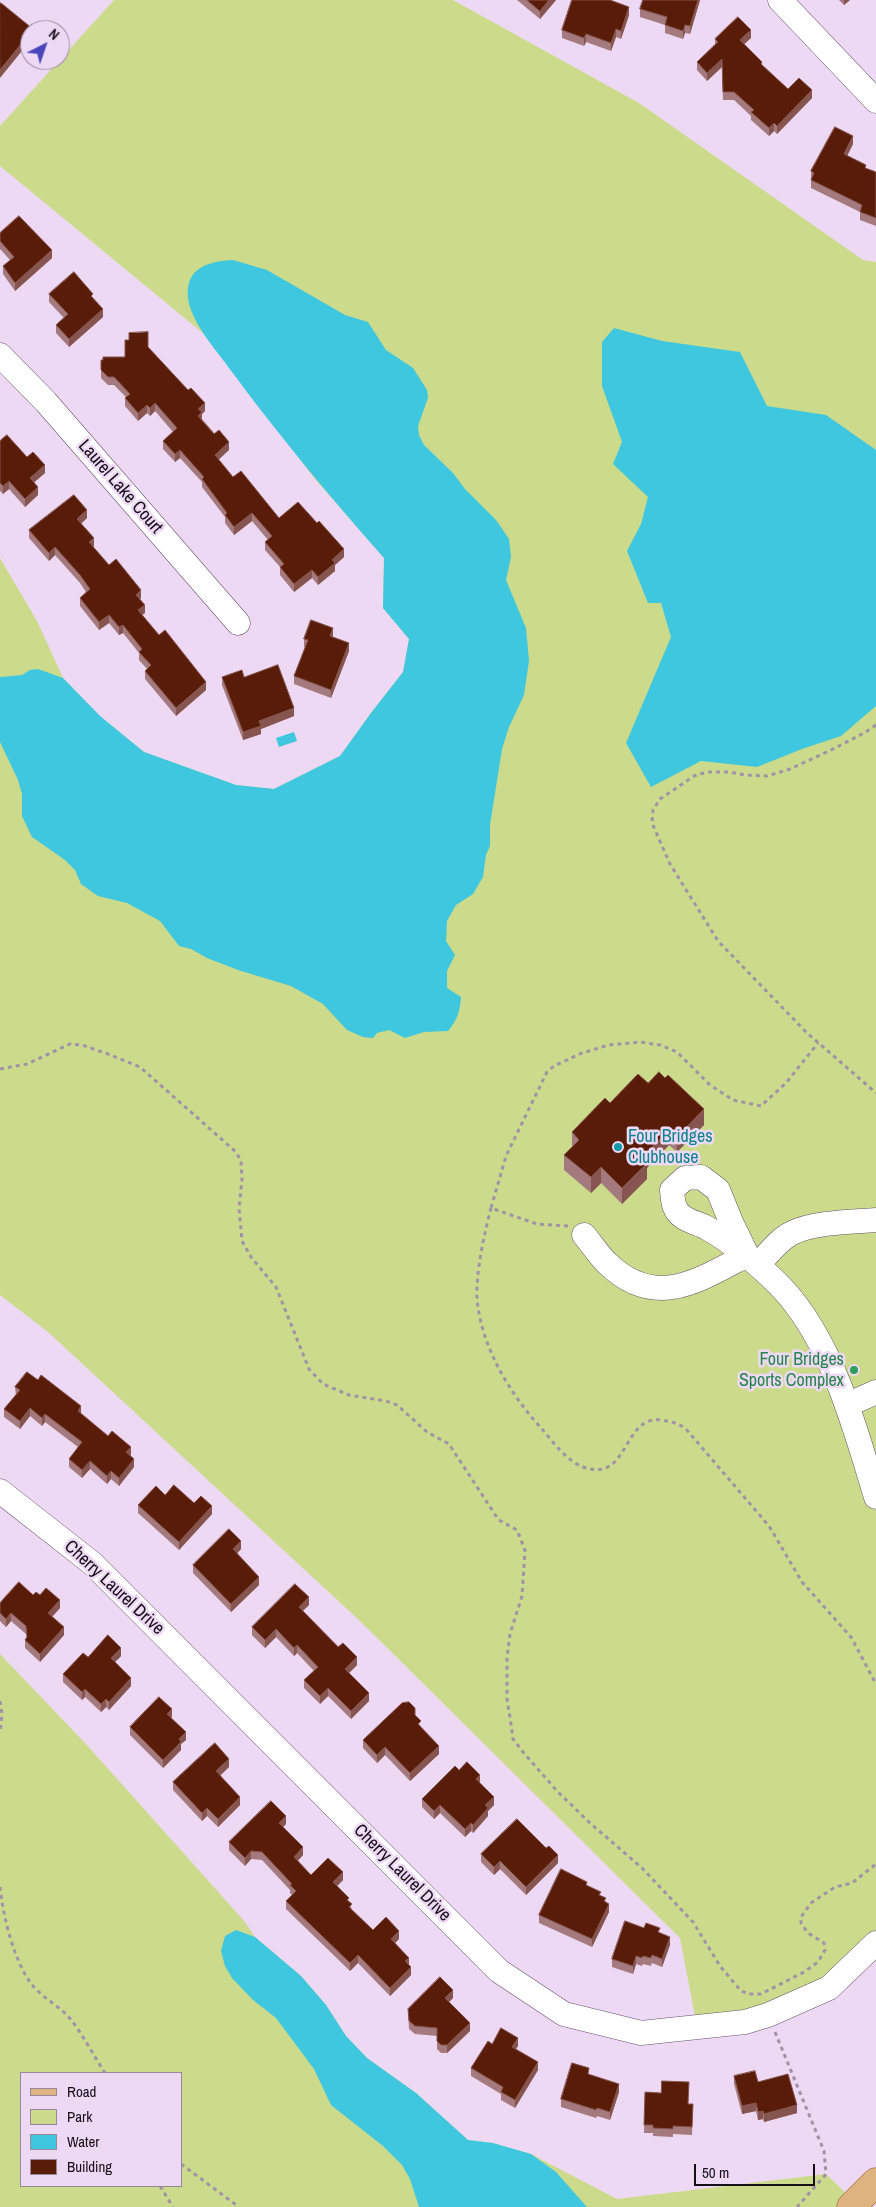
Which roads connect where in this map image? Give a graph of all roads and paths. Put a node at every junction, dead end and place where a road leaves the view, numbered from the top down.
1 (780, 0) edge
2 (876, 101) edge
3 (0, 354) edge
4 (238, 623) dead end
5 (876, 725) edge
6 (818, 1043) junction
7 (0, 1068) edge
8 (876, 1093) edge
9 (491, 1208) junction
10 (876, 1220) edge
11 (584, 1235) joint
12 (753, 1260) junction
13 (876, 1392) edge
14 (847, 1405) junction
15 (0, 1490) edge
16 (876, 1497) edge
17 (876, 1684) edge
18 (0, 1701) edge
19 (0, 1734) edge
20 (876, 1864) edge
21 (0, 1887) edge
22 (1, 1897) edge
23 (876, 1943) edge
24 (768, 2015) junction
25 (104, 2072) edge
26 (182, 2165) edge
27 (876, 2182) edge
28 (161, 2187) edge
29 (173, 2207) edge
30 (240, 2207) edge
31 (798, 2207) edge
32 (851, 2207) edge

1 - 2 street
3 - 4 street, Laurel Lake Court
5 - 6 path
6 - 8 path
6 - 9 path
7 - 20 path
9 - 11 path
9 - 17 path
10 - 12 street
11 - 12 street
12 - 14 street
13 - 14 street
14 - 16 street
15 - 24 street, Cherry Laurel Drive
18 - 19 path
21 - 22 path
22 - 25 path
23 - 24 street, Cherry Laurel Drive
24 - 31 path
26 - 30 path
27 - 32 main road
28 - 29 path

